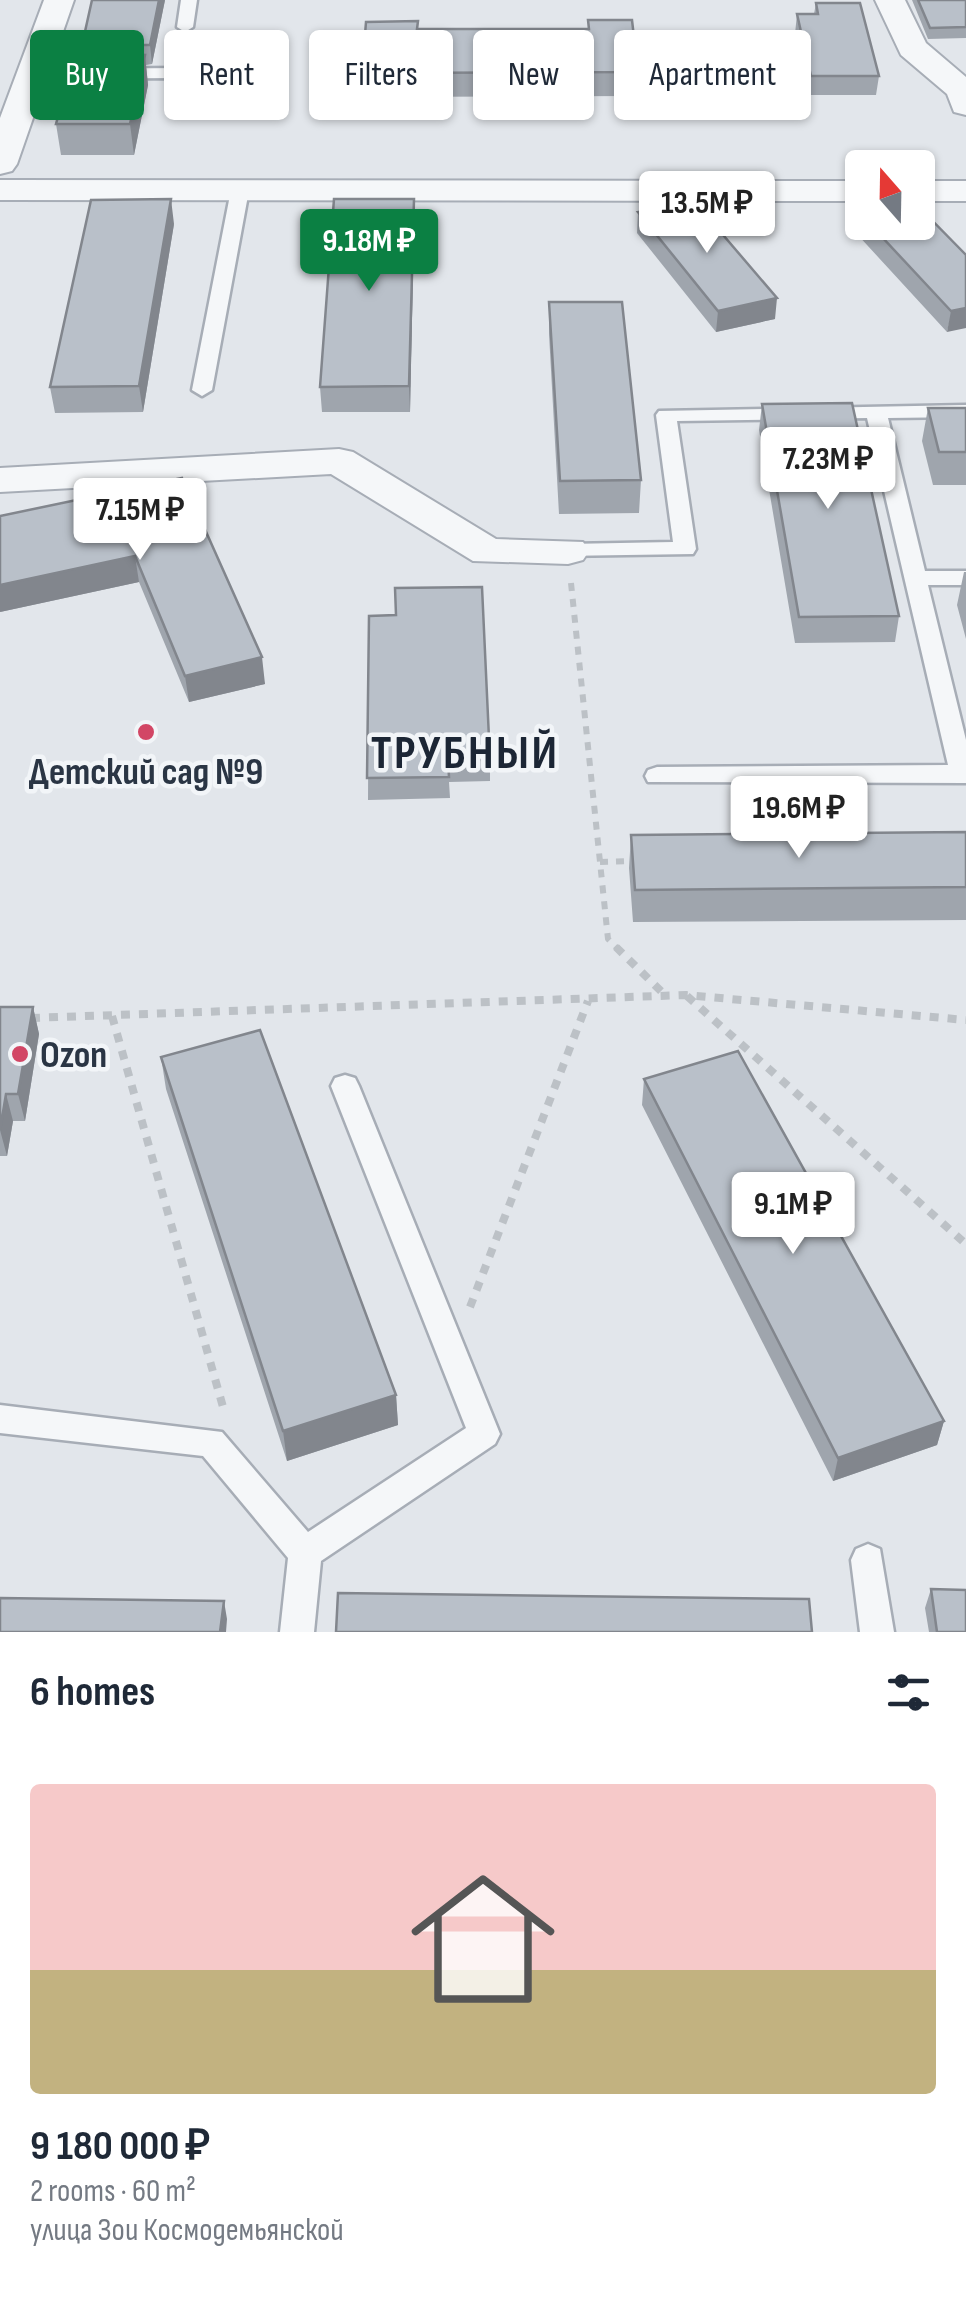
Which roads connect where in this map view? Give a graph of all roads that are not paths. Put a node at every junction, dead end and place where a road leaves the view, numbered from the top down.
1 (58, 0) edge
2 (188, 0) edge
3 (890, 0) edge
4 (184, 27) dead end
5 (47, 30) edge
6 (30, 80) edge
7 (966, 105) edge
8 (0, 164) edge
9 (0, 190) edge
10 (240, 190) junction
11 (845, 191) edge
12 (935, 191) edge
13 (966, 192) edge
14 (202, 390) dead end
15 (876, 412) junction
16 (966, 412) edge
17 (0, 480) edge
18 (568, 551) joint
19 (916, 578) junction
20 (966, 578) edge
21 (964, 774) edge
22 (657, 776) dead end
23 (345, 1086) dead end
24 (0, 1419) edge
25 (306, 1553) junction
26 (868, 1560) dead end
27 (297, 1632) edge
28 (878, 1632) edge

1 - 5 street
2 - 4 lane
3 - 7 street
6 - 8 street
9 - 10 street
10 - 11 street
10 - 14 lane
12 - 13 street
15 - 16 lane
15 - 18 lane
15 - 19 lane
17 - 18 street
19 - 20 lane
19 - 21 lane
21 - 22 lane
23 - 25 lane
24 - 25 lane
25 - 27 lane
26 - 28 lane

